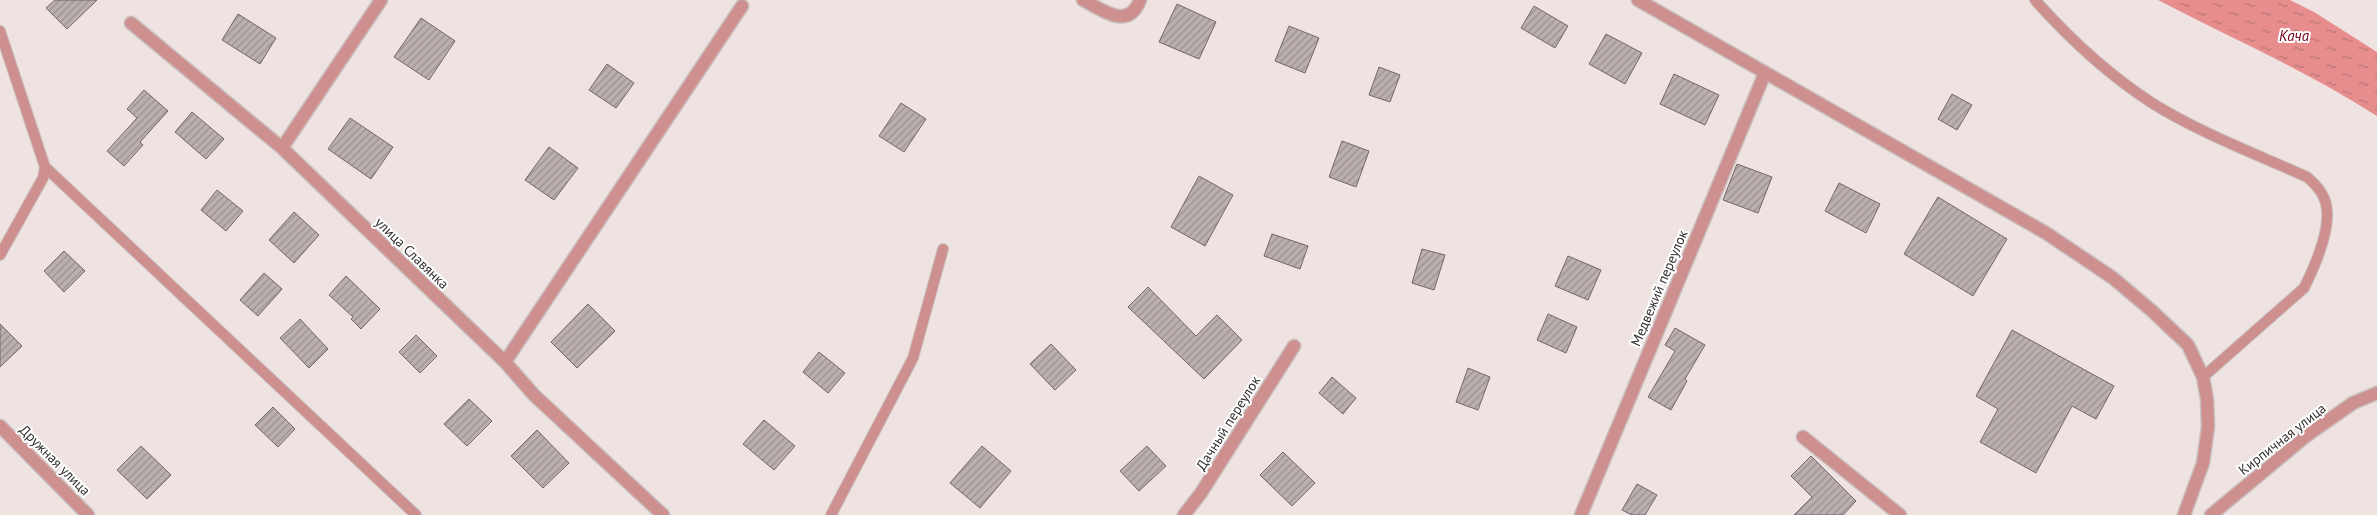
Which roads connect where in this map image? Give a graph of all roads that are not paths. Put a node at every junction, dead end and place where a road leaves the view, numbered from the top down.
1 (381, 0) edge
2 (1083, 0) edge
3 (1140, 0) edge
4 (1638, 0) edge
5 (2035, 0) edge
6 (742, 6) dead end
7 (131, 23) dead end
8 (0, 31) edge
9 (1764, 73) junction
10 (282, 148) junction
11 (45, 167) junction
12 (943, 249) dead end
13 (0, 255) edge
14 (1294, 346) dead end
15 (505, 362) junction
16 (2203, 377) junction
17 (2377, 393) edge
18 (0, 426) edge
19 (1803, 437) dead end
20 (88, 515) edge
21 (416, 515) edge
22 (663, 515) edge
23 (831, 515) edge
24 (1184, 515) edge
25 (1581, 515) edge
26 (1900, 515) edge
27 (2184, 515) edge
28 (2211, 515) edge

1 - 10 street
2 - 3 street
4 - 9 street
5 - 16 lane
6 - 15 street
7 - 10 street, улица Славянка
8 - 11 lane
9 - 16 street
9 - 25 street, Медвежий переулок
10 - 15 street, улица Славянка
11 - 13 lane
11 - 21 lane
12 - 23 lane
14 - 24 street, Дачный переулок
15 - 22 street, улица Славянка
16 - 27 street
17 - 28 street, Кирпичная улица
18 - 20 street, Дружная улица
19 - 26 street

